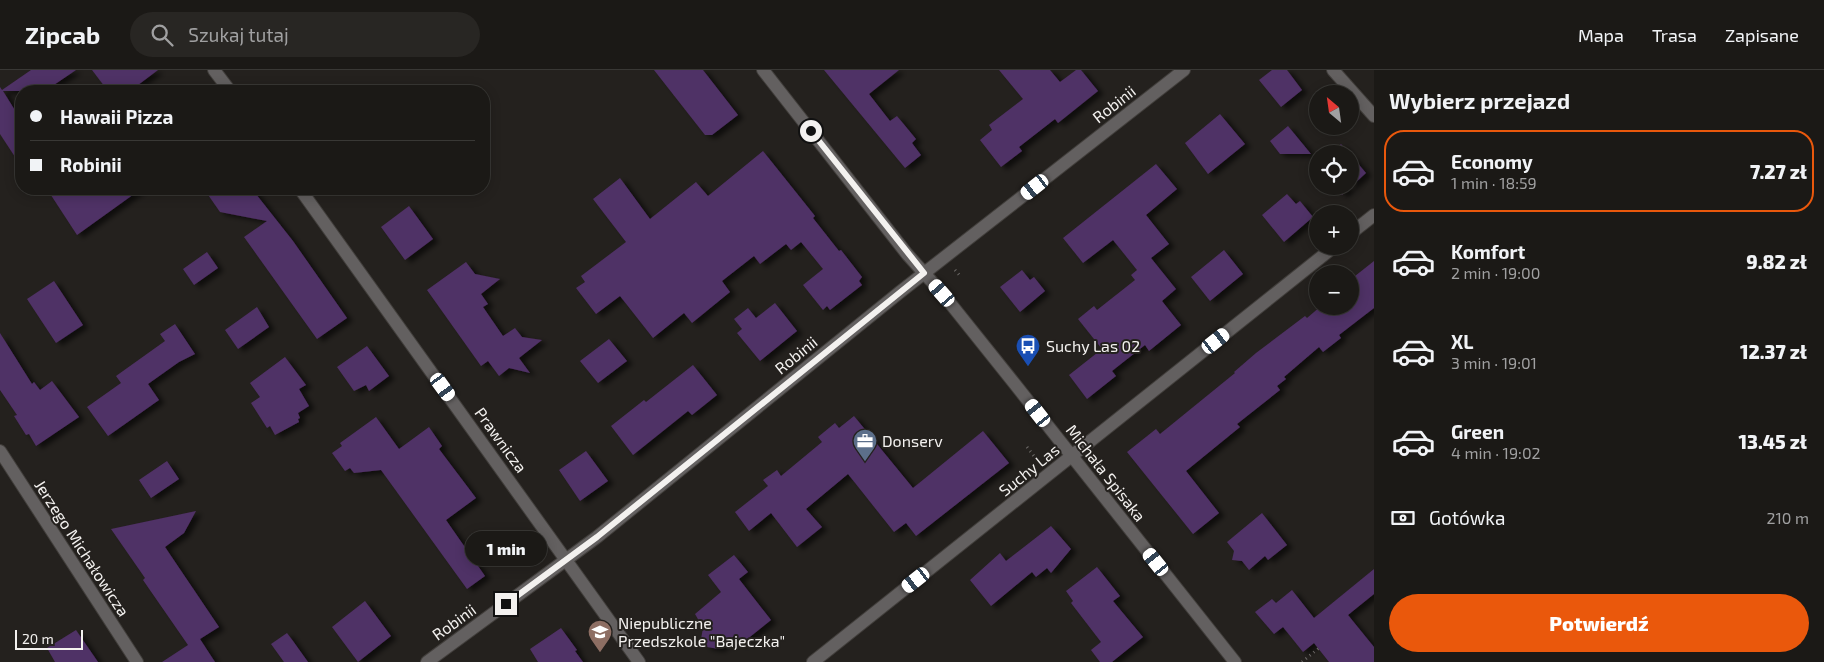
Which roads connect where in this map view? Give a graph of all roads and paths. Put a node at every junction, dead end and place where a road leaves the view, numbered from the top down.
1 (214, 70) edge
2 (762, 70) edge
3 (1184, 70) edge
4 (1332, 70) edge
5 (225, 85) edge
6 (1374, 116) edge
7 (304, 195) edge
8 (1374, 215) edge
9 (1359, 227) edge
10 (1324, 255) edge
11 (924, 273) junction
12 (0, 451) edge
13 (1071, 457) junction
14 (566, 560) junction
15 (1319, 648) dead end
16 (137, 662) edge
17 (426, 662) edge
18 (640, 662) edge
19 (813, 662) edge
20 (1235, 662) edge
21 (1302, 662) edge

1 - 5 street
2 - 11 street, Michała Spisaka
3 - 11 street, Robinii
4 - 6 street
7 - 14 street, Prawnicza
8 - 9 street
10 - 13 street, Suchy Las
11 - 13 street, Michała Spisaka
11 - 14 street, Robinii
12 - 16 street, Jerzego Michałowicza
13 - 19 street, Suchy Las
13 - 20 street, Michała Spisaka
14 - 17 street, Robinii
14 - 18 street, Prawnicza
15 - 21 path

